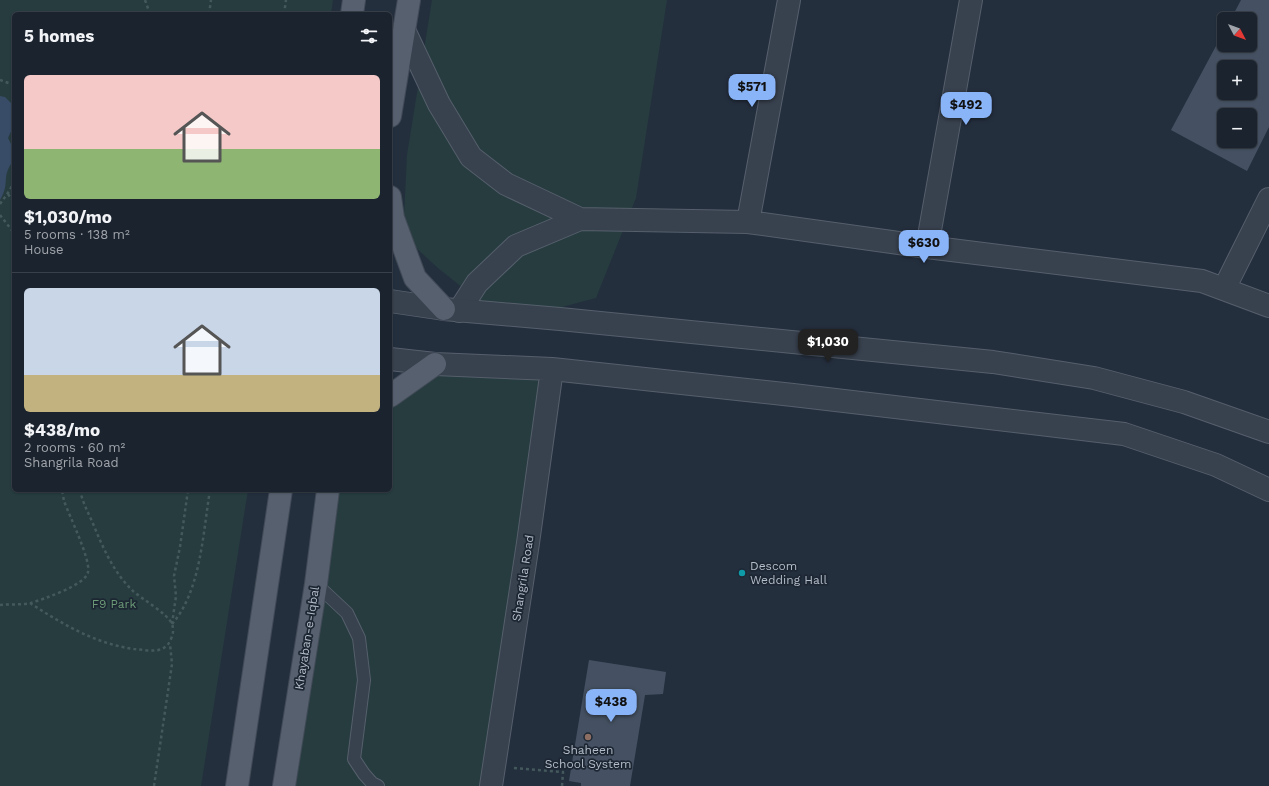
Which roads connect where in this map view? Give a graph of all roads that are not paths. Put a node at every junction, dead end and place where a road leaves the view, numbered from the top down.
1 (354, 0) edge
2 (409, 0) edge
3 (789, 0) edge
4 (971, 0) edge
5 (352, 12) edge
6 (404, 30) junction
7 (392, 104) edge
8 (1269, 199) edge
9 (392, 211) edge
10 (580, 219) junction
11 (748, 222) junction
12 (927, 247) junction
13 (1224, 289) junction
14 (392, 301) edge
15 (1269, 306) edge
16 (451, 310) junction
17 (392, 359) edge
18 (436, 364) junction
19 (552, 369) junction
20 (392, 395) edge
21 (1269, 432) edge
22 (1269, 490) edge
23 (281, 492) edge
24 (328, 492) edge
25 (316, 584) junction
26 (492, 776) edge
27 (237, 786) edge
28 (284, 786) edge
29 (378, 786) edge

1 - 5 main road
2 - 6 main road
3 - 11 street
4 - 12 street
6 - 7 main road
6 - 10 street
8 - 13 street
9 - 16 main road
10 - 11 street
10 - 16 street
11 - 12 street
12 - 13 street
13 - 15 street
14 - 16 street
16 - 21 street
17 - 18 street
18 - 19 street
18 - 20 main road
19 - 22 street
19 - 26 street, Shangrila Road
23 - 27 main road
24 - 25 main road, Khayaban-e-Iqbal
25 - 28 main road, Khayaban-e-Iqbal
25 - 29 lane

